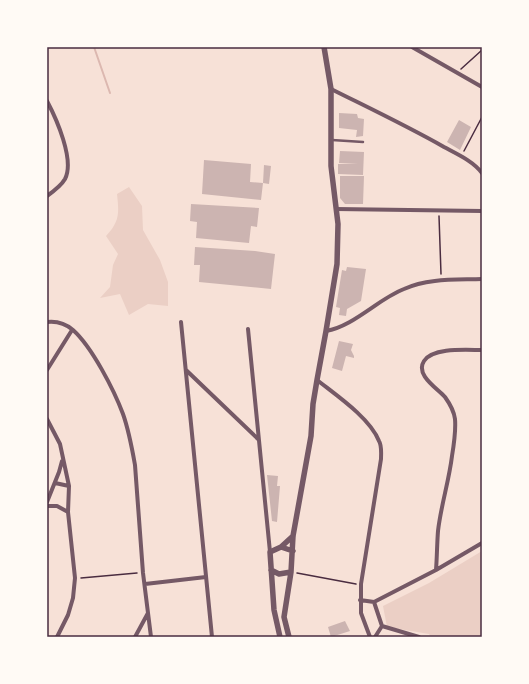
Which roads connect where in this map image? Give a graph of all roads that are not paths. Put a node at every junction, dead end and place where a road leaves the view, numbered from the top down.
1 (324, 47) edge
2 (412, 47) edge
3 (482, 87) edge
4 (331, 89) junction
5 (47, 101) edge
6 (332, 140) junction
7 (363, 142) dead end
8 (482, 173) edge
9 (47, 196) edge
10 (336, 209) junction
11 (482, 211) edge
12 (482, 279) edge
13 (47, 322) edge
14 (181, 322) dead end
15 (248, 329) dead end
16 (72, 330) junction
17 (326, 331) junction
18 (482, 350) edge
19 (47, 370) edge
20 (186, 370) junction
21 (317, 380) junction
22 (47, 419) edge
23 (258, 440) junction
24 (62, 457) junction
25 (55, 483) junction
26 (69, 486) junction
27 (47, 502) edge
28 (47, 506) edge
29 (68, 512) junction
30 (293, 536) junction
31 (482, 543) edge
32 (281, 546) junction
33 (293, 551) junction
34 (270, 552) junction
35 (271, 570) junction
36 (436, 570) junction
37 (291, 572) junction
38 (206, 577) junction
39 (145, 584) junction
40 (360, 600) junction
41 (374, 602) junction
42 (148, 613) junction
43 (382, 626) junction
44 (57, 637) edge
45 (135, 637) edge
46 (151, 637) edge
47 (212, 637) edge
48 (280, 637) edge
49 (289, 637) edge
50 (370, 637) edge
51 (375, 637) edge
52 (419, 637) edge

1 - 4 street
2 - 3 street
4 - 6 street
4 - 8 street
5 - 9 street
6 - 7 lane
6 - 10 street
10 - 11 street
10 - 17 street
12 - 17 street
13 - 16 street
14 - 20 street
15 - 23 street
16 - 19 street
16 - 39 street
17 - 21 street
18 - 36 street
20 - 23 street
20 - 38 street
21 - 30 street
21 - 40 street
22 - 24 street
23 - 34 street
24 - 25 street
24 - 26 street
25 - 26 street
25 - 27 street
26 - 29 street
28 - 29 street
29 - 44 street
30 - 32 street
30 - 33 street
31 - 36 street
32 - 33 street
32 - 34 street
33 - 37 street
34 - 35 street
35 - 37 street
35 - 48 street
36 - 41 street
37 - 49 street
38 - 39 street
38 - 47 street
39 - 42 street
40 - 41 street
40 - 50 street
41 - 43 street
42 - 45 street
42 - 46 street
43 - 51 street
43 - 52 street

